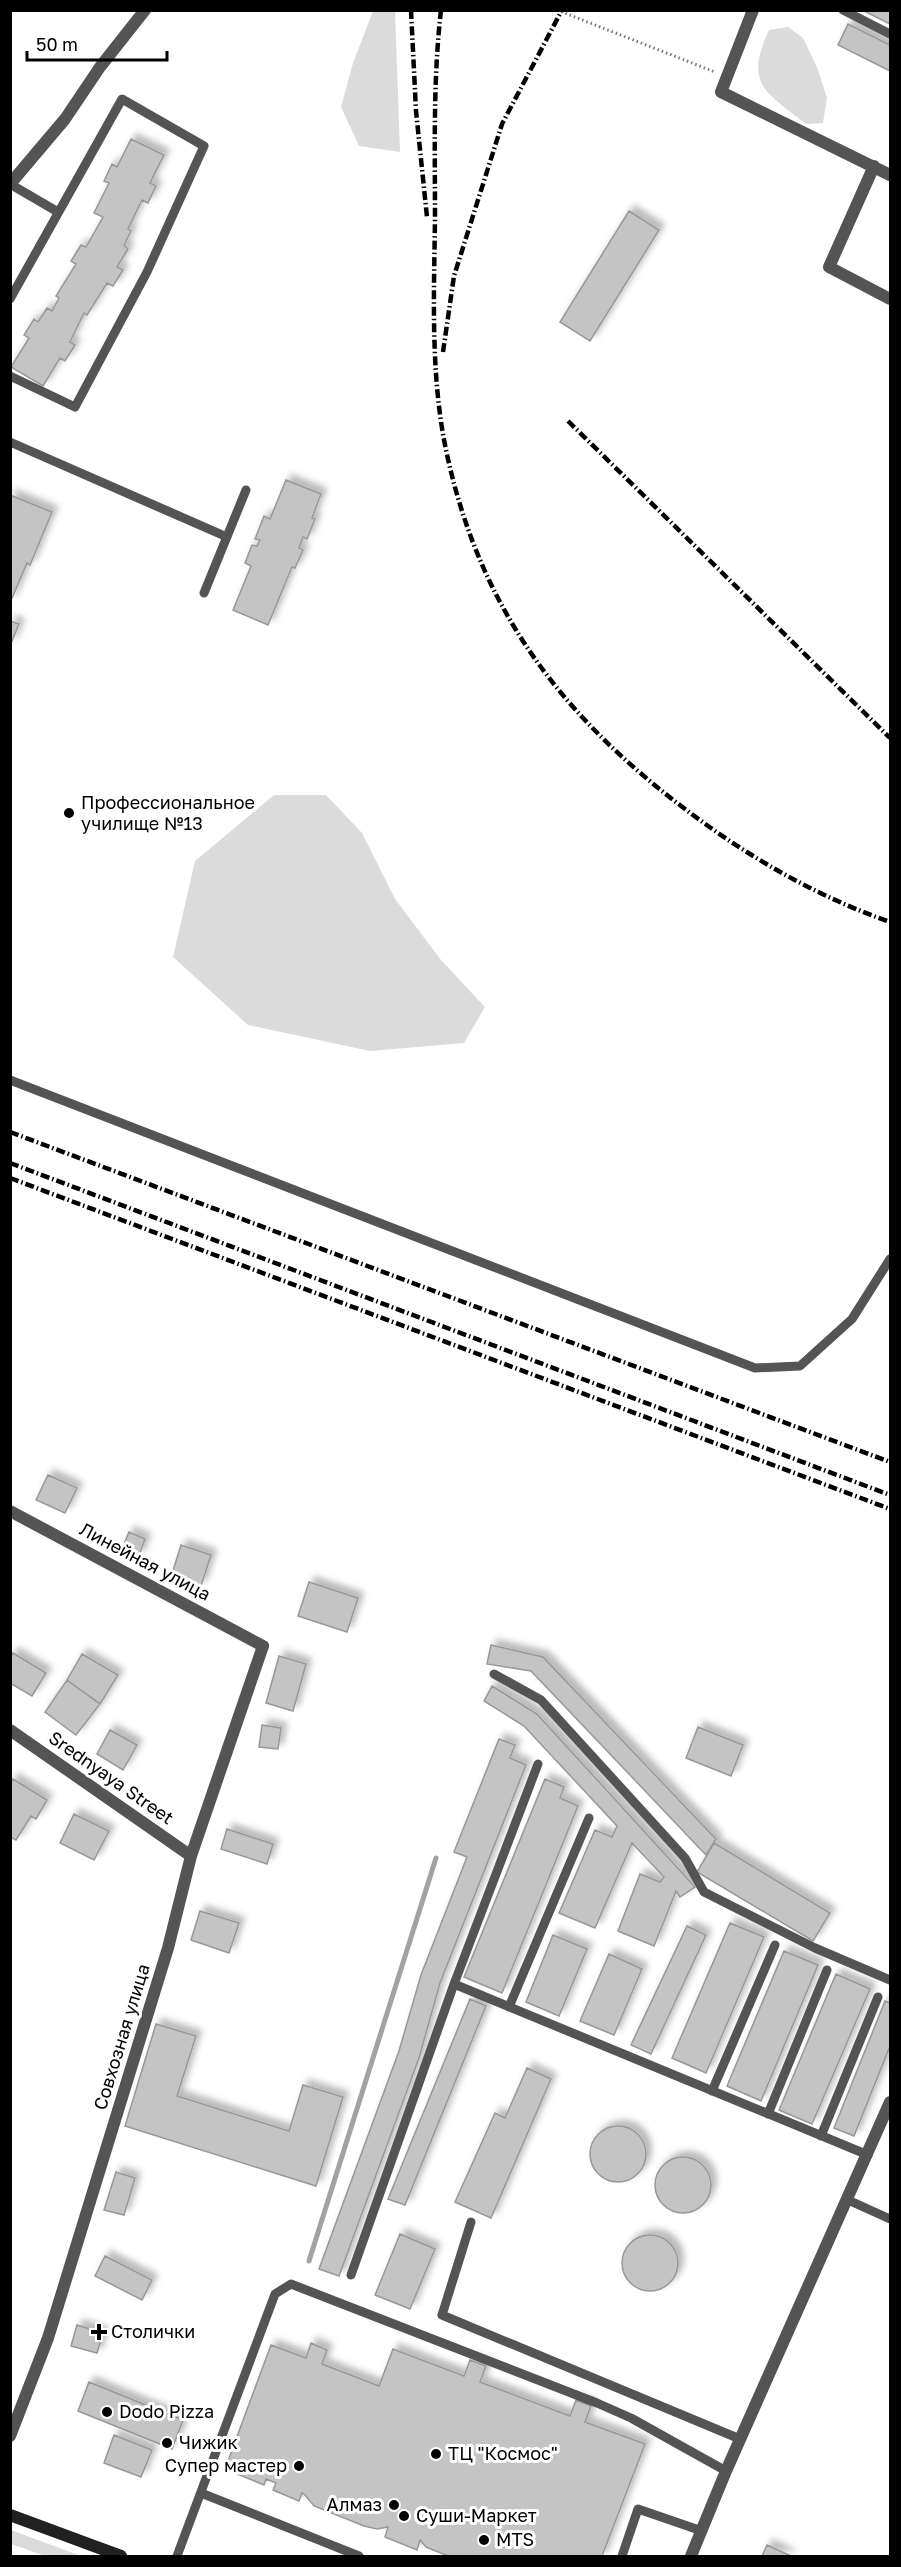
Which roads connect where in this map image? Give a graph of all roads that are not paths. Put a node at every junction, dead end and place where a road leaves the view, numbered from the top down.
1 (145, 10) edge
2 (753, 10) edge
3 (843, 10) edge
4 (891, 34) edge
5 (874, 166) junction
6 (891, 175) edge
7 (10, 184) edge
8 (58, 212) junction
9 (10, 299) edge
10 (891, 299) edge
11 (10, 376) edge
12 (10, 442) edge
13 (246, 490) dead end
14 (227, 537) junction
15 (204, 593) dead end
16 (10, 1080) edge
17 (891, 1259) edge
18 (10, 1510) edge
19 (263, 1646) joint
20 (494, 1674) dead end
21 (10, 1730) edge
22 (538, 1764) dead end
23 (588, 1818) dead end
24 (191, 1856) junction
25 (775, 1945) dead end
26 (827, 1970) dead end
27 (891, 1980) edge
28 (454, 1984) junction
29 (878, 1997) dead end
30 (509, 2007) junction
31 (712, 2091) junction
32 (891, 2102) edge
33 (768, 2114) junction
34 (821, 2136) junction
35 (868, 2156) junction
36 (848, 2200) junction
37 (891, 2219) edge
38 (471, 2222) dead end
39 (351, 2275) dead end
40 (10, 2436) edge
41 (740, 2439) junction
42 (726, 2471) junction
43 (201, 2493) junction
44 (10, 2515) edge
45 (702, 2531) junction
46 (121, 2556) edge
47 (177, 2556) edge
48 (359, 2556) edge
49 (622, 2556) edge
50 (691, 2556) edge

1 - 7 street
2 - 5 street
3 - 4 lane
5 - 6 street
5 - 10 street
7 - 8 lane
8 - 9 lane
8 - 11 lane
12 - 14 lane
13 - 14 lane
14 - 15 lane
16 - 17 lane
18 - 19 street, Линейная улица
19 - 24 street, Совхозная улица
20 - 27 lane
21 - 24 street, Srednyaya Street
22 - 28 lane
23 - 30 lane
24 - 40 street, Совхозная улица
25 - 31 lane
26 - 33 lane
28 - 30 lane
28 - 39 lane
29 - 34 lane
30 - 31 lane
31 - 33 lane
32 - 35 street
33 - 34 lane
34 - 35 lane
35 - 36 street
36 - 37 lane
36 - 41 street
38 - 41 lane
41 - 42 street
42 - 43 lane
42 - 45 street
43 - 47 lane
43 - 48 lane
44 - 46 main road
45 - 49 lane
45 - 50 street

